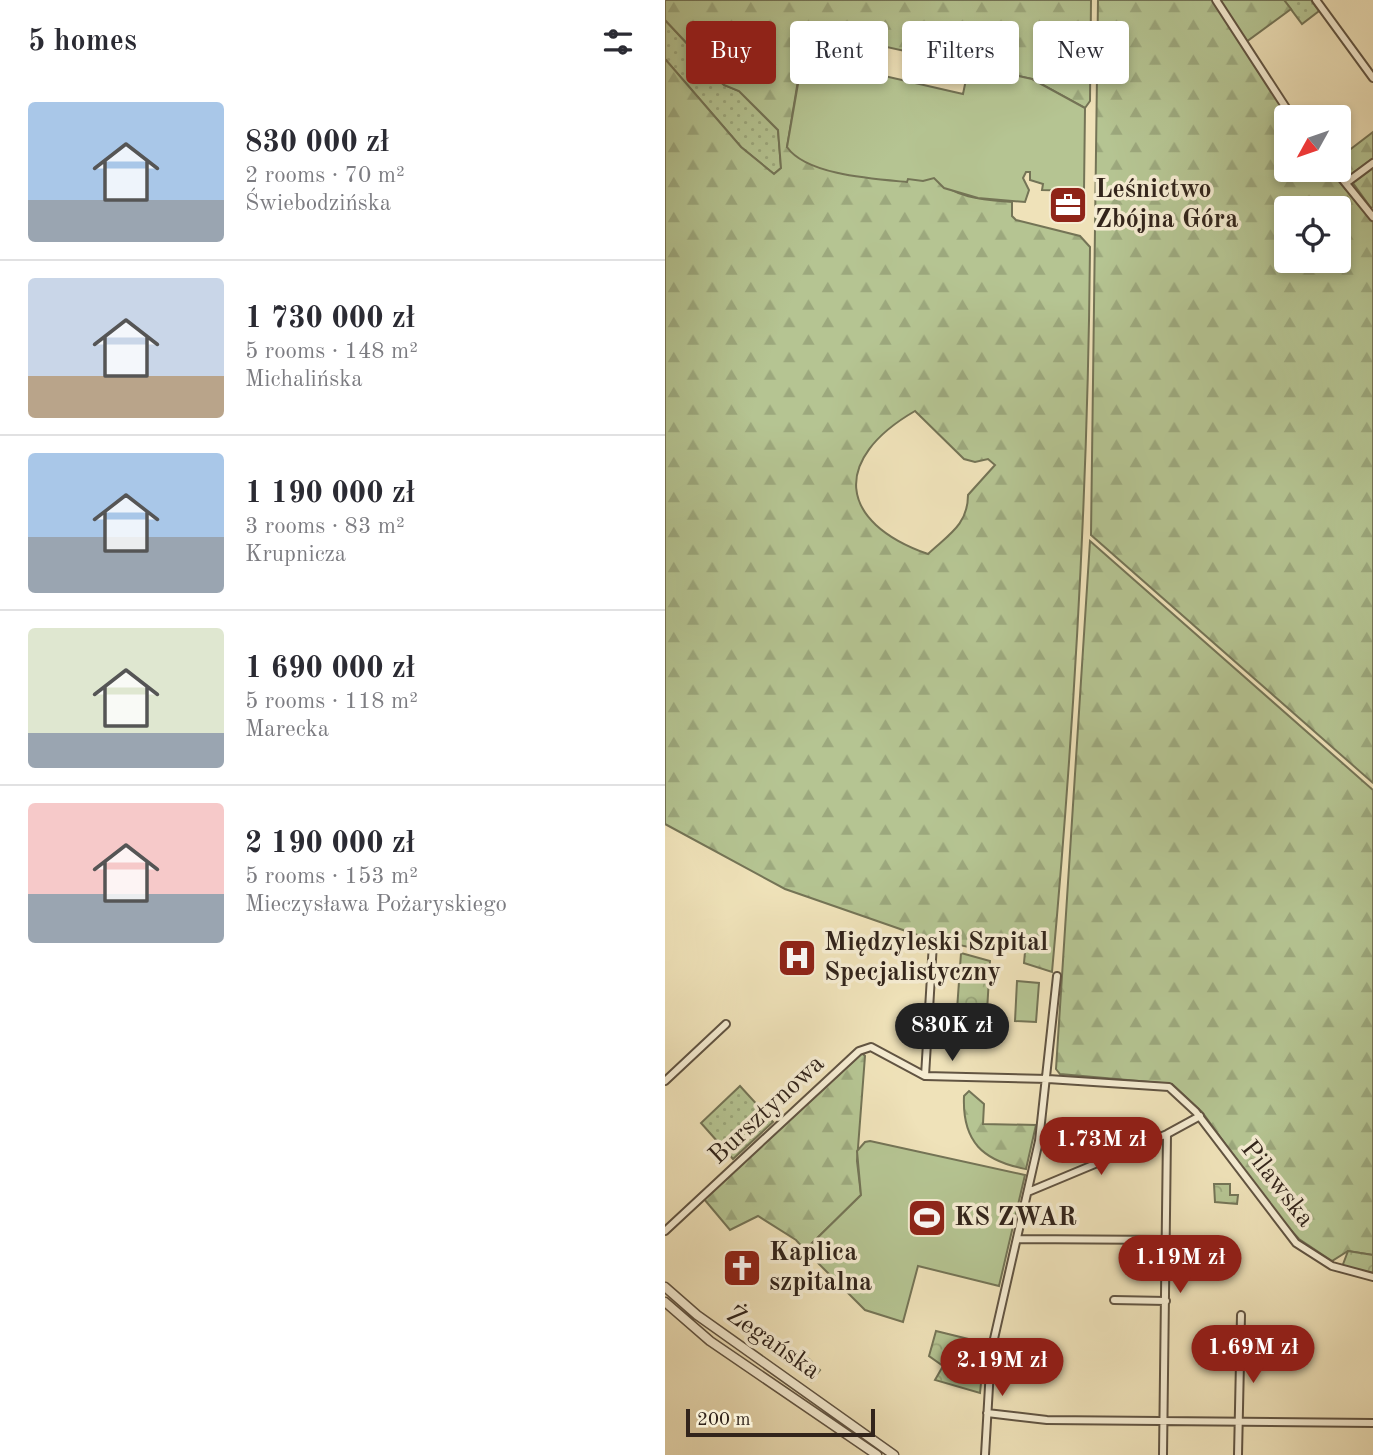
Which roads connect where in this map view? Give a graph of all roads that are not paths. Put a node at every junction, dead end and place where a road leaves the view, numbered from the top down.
1 (1216, 0) edge
2 (1316, 0) edge
3 (1373, 78) edge
4 (1284, 105) edge
5 (1373, 163) edge
6 (1346, 183) joint
7 (1373, 217) edge
8 (933, 943) dead end
9 (1057, 976) dead end
10 (726, 1024) dead end
11 (925, 1076) junction
12 (1048, 1079) junction
13 (665, 1081) edge
14 (1200, 1116) junction
15 (1167, 1135) junction
16 (1028, 1192) junction
17 (665, 1231) edge
18 (1018, 1239) junction
19 (1167, 1240) junction
20 (1373, 1277) edge
21 (665, 1287) edge
22 (1114, 1300) dead end
23 (1166, 1301) junction
24 (665, 1302) edge
25 (1241, 1315) dead end
26 (987, 1413) junction
27 (1164, 1422) junction
28 (1239, 1422) junction
29 (1373, 1423) edge
30 (877, 1455) edge
31 (894, 1455) edge
32 (985, 1455) edge
33 (1163, 1455) edge
34 (1238, 1455) edge

1 - 4 street
2 - 3 street
5 - 6 street
6 - 7 street
8 - 11 street
9 - 12 street
10 - 13 street
11 - 12 street, Pilawska
11 - 17 street, Bursztynowa
12 - 14 street, Pilawska
12 - 16 street
14 - 15 street
14 - 20 street, Pilawska
15 - 16 street
15 - 19 street
16 - 18 street
18 - 19 street
18 - 26 street
19 - 23 street
21 - 31 street, Żegańska
22 - 23 street
23 - 27 street
24 - 30 street, Żegańska
25 - 28 street
26 - 27 street
26 - 32 street
27 - 28 street
27 - 33 street
28 - 29 street
28 - 34 street

